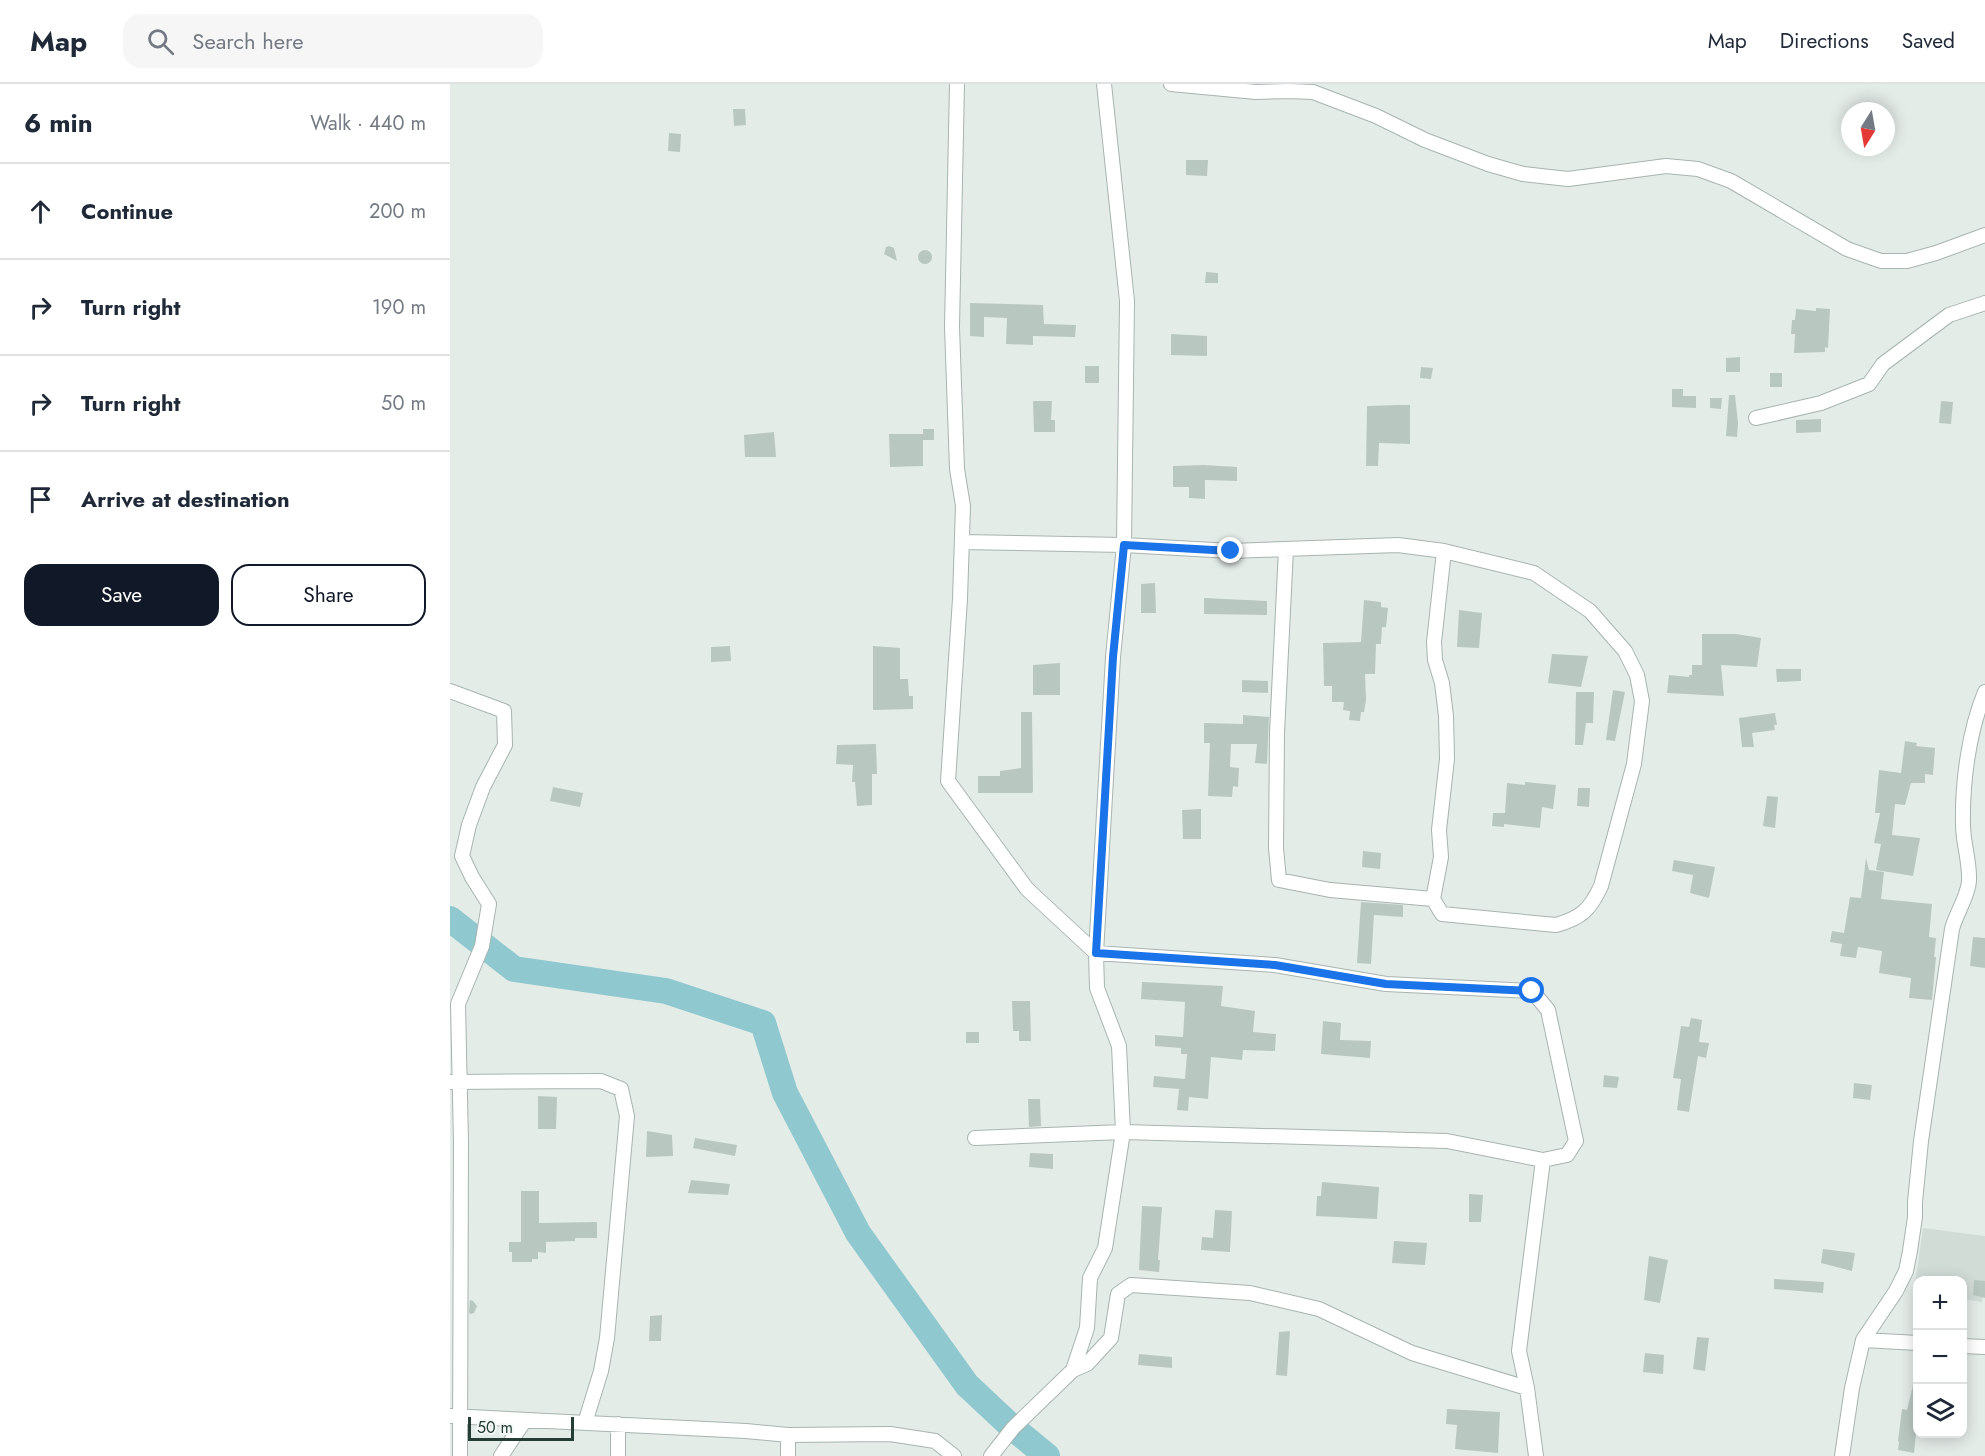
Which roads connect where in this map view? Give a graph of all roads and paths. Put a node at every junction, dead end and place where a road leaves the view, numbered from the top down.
1 (957, 84) edge
2 (1104, 84) edge
3 (1170, 84) edge
4 (1985, 235) edge
5 (1985, 303) edge
6 (1756, 418) dead end
7 (962, 542) junction
8 (1124, 545) junction
9 (1286, 549) junction
10 (1444, 551) junction
11 (450, 691) edge
12 (1985, 692) edge
13 (1433, 899) junction
14 (1096, 953) junction
15 (455, 1083) edge
16 (1122, 1132) junction
17 (975, 1137) dead end
18 (1543, 1160) junction
19 (1863, 1340) junction
20 (1913, 1343) edge
21 (1967, 1346) edge
22 (1985, 1347) edge
23 (1073, 1370) junction
24 (1527, 1388) junction
25 (455, 1416) edge
26 (525, 1420) junction
27 (585, 1423) junction
28 (618, 1424) junction
29 (789, 1435) junction
30 (460, 1456) edge
31 (501, 1456) edge
32 (618, 1456) edge
33 (788, 1456) edge
34 (954, 1456) edge
35 (991, 1456) edge
36 (1536, 1456) edge
37 (1842, 1456) edge

1 - 7 street
2 - 8 street
3 - 4 street
5 - 6 street
7 - 8 street
7 - 14 street
8 - 9 street
8 - 14 street
9 - 10 street
9 - 13 street
10 - 13 street
10 - 13 street
11 - 15 street
12 - 19 street
14 - 16 street
14 - 18 street
15 - 25 street
15 - 27 street
16 - 17 street
16 - 18 street
16 - 23 street
18 - 24 street
19 - 20 street
19 - 37 street
21 - 22 street
23 - 24 street
23 - 35 street
24 - 36 street
25 - 26 street
25 - 30 street
26 - 27 street
26 - 31 street
27 - 28 street
28 - 29 street
28 - 32 street
29 - 33 street
29 - 34 street

